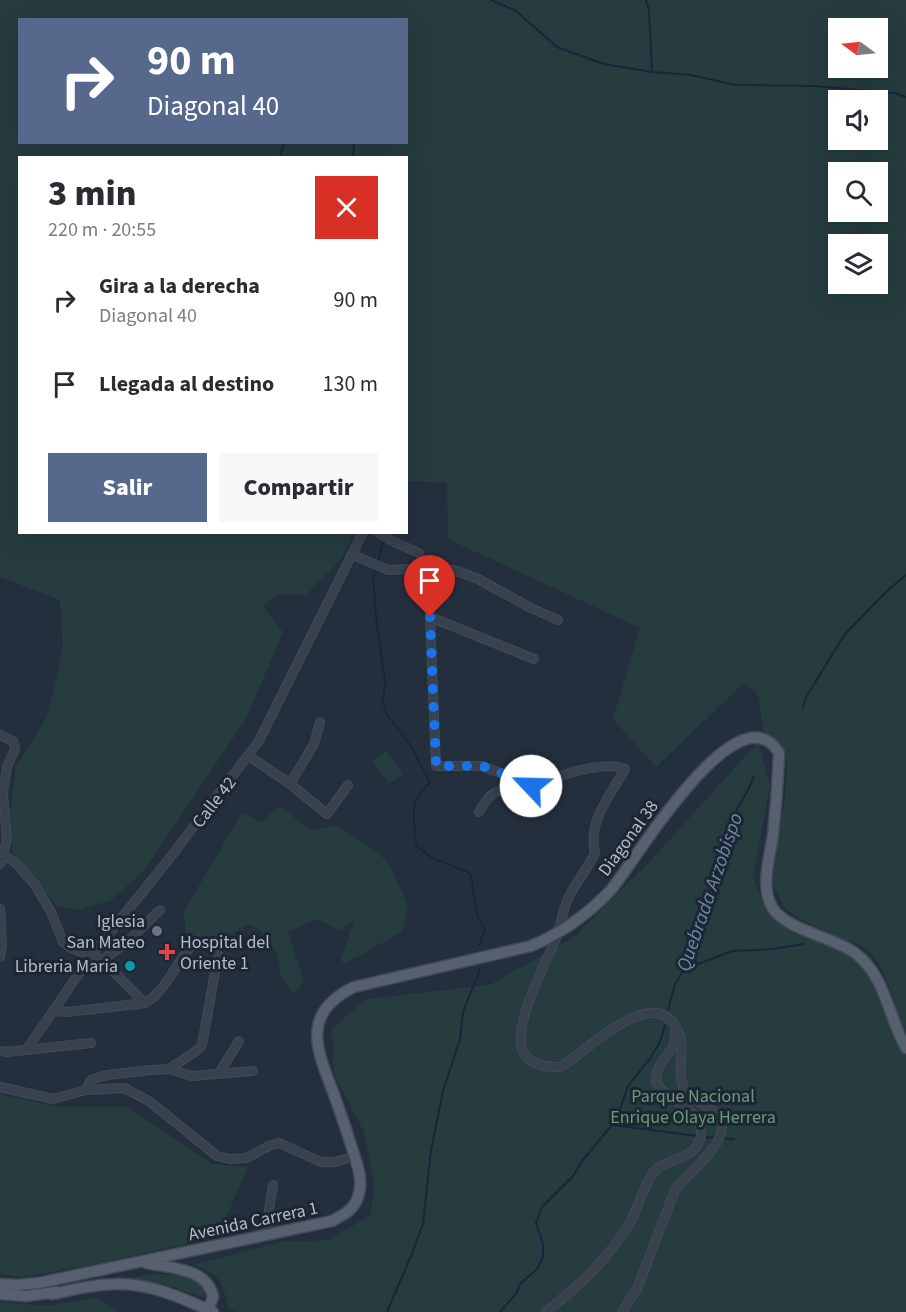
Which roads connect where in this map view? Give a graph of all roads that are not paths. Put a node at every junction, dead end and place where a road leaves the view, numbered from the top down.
1 (362, 534) edge
2 (379, 534) edge
3 (419, 553) dead end
4 (353, 555) junction
5 (428, 568) junction
6 (430, 617) junction
7 (558, 620) dead end
8 (534, 659) dead end
9 (320, 722) dead end
10 (0, 735) edge
11 (249, 756) junction
12 (291, 784) junction
13 (348, 785) dead end
14 (531, 786) junction
15 (479, 812) dead end
16 (3, 854) junction
17 (0, 864) edge
18 (0, 910) edge
19 (160, 910) dead end
20 (116, 926) junction
21 (558, 933) junction
22 (125, 944) junction
23 (189, 949) dead end
24 (218, 955) dead end
25 (91, 956) junction
26 (0, 957) edge
27 (102, 960) junction
28 (145, 1003) junction
29 (55, 1011) junction
30 (675, 1025) junction
31 (239, 1041) dead end
32 (91, 1043) dead end
33 (906, 1048) edge
34 (27, 1049) junction
35 (0, 1051) edge
36 (169, 1069) junction
37 (253, 1071) dead end
38 (219, 1074) junction
39 (0, 1087) edge
40 (86, 1090) junction
41 (355, 1156) junction
42 (273, 1185) dead end
43 (270, 1234) junction
44 (142, 1262) junction
45 (103, 1270) junction
46 (0, 1284) edge
47 (0, 1294) edge
48 (52, 1294) junction
49 (210, 1311) edge
50 (546, 1312) edge
51 (622, 1312) edge

1 - 4 street, Calle 42
2 - 3 street
4 - 5 street
4 - 11 street, Calle 42
5 - 6 street
5 - 7 street
6 - 8 street
6 - 14 street
9 - 12 street
10 - 16 street
11 - 12 street
11 - 20 street, Calle 42
12 - 13 street
14 - 15 street
14 - 21 street
16 - 17 street
16 - 25 street
18 - 26 street
19 - 22 street
20 - 22 street
20 - 25 street, Calle 42
21 - 30 street
21 - 33 main road, Diagonal 38
21 - 41 main road, Diagonal 38
22 - 27 street
23 - 28 street
24 - 36 street
25 - 27 street
25 - 29 street, Calle 42
27 - 28 street
28 - 29 street
29 - 34 street, Calle 42
30 - 50 street
30 - 51 street
31 - 38 street
32 - 34 street
34 - 35 street
36 - 38 street
36 - 40 street
37 - 38 street
39 - 40 street
40 - 41 street
41 - 43 main road, Avenida Carrera 1
42 - 43 street
43 - 44 main road, Avenida Carrera 1
44 - 45 main road, Avenida Carrera 1
44 - 49 main road
45 - 46 main road, Avenida Carrera 1
45 - 48 main road, Avenida Carrera 1
47 - 48 main road, Avenida Carrera 1
48 - 49 main road

